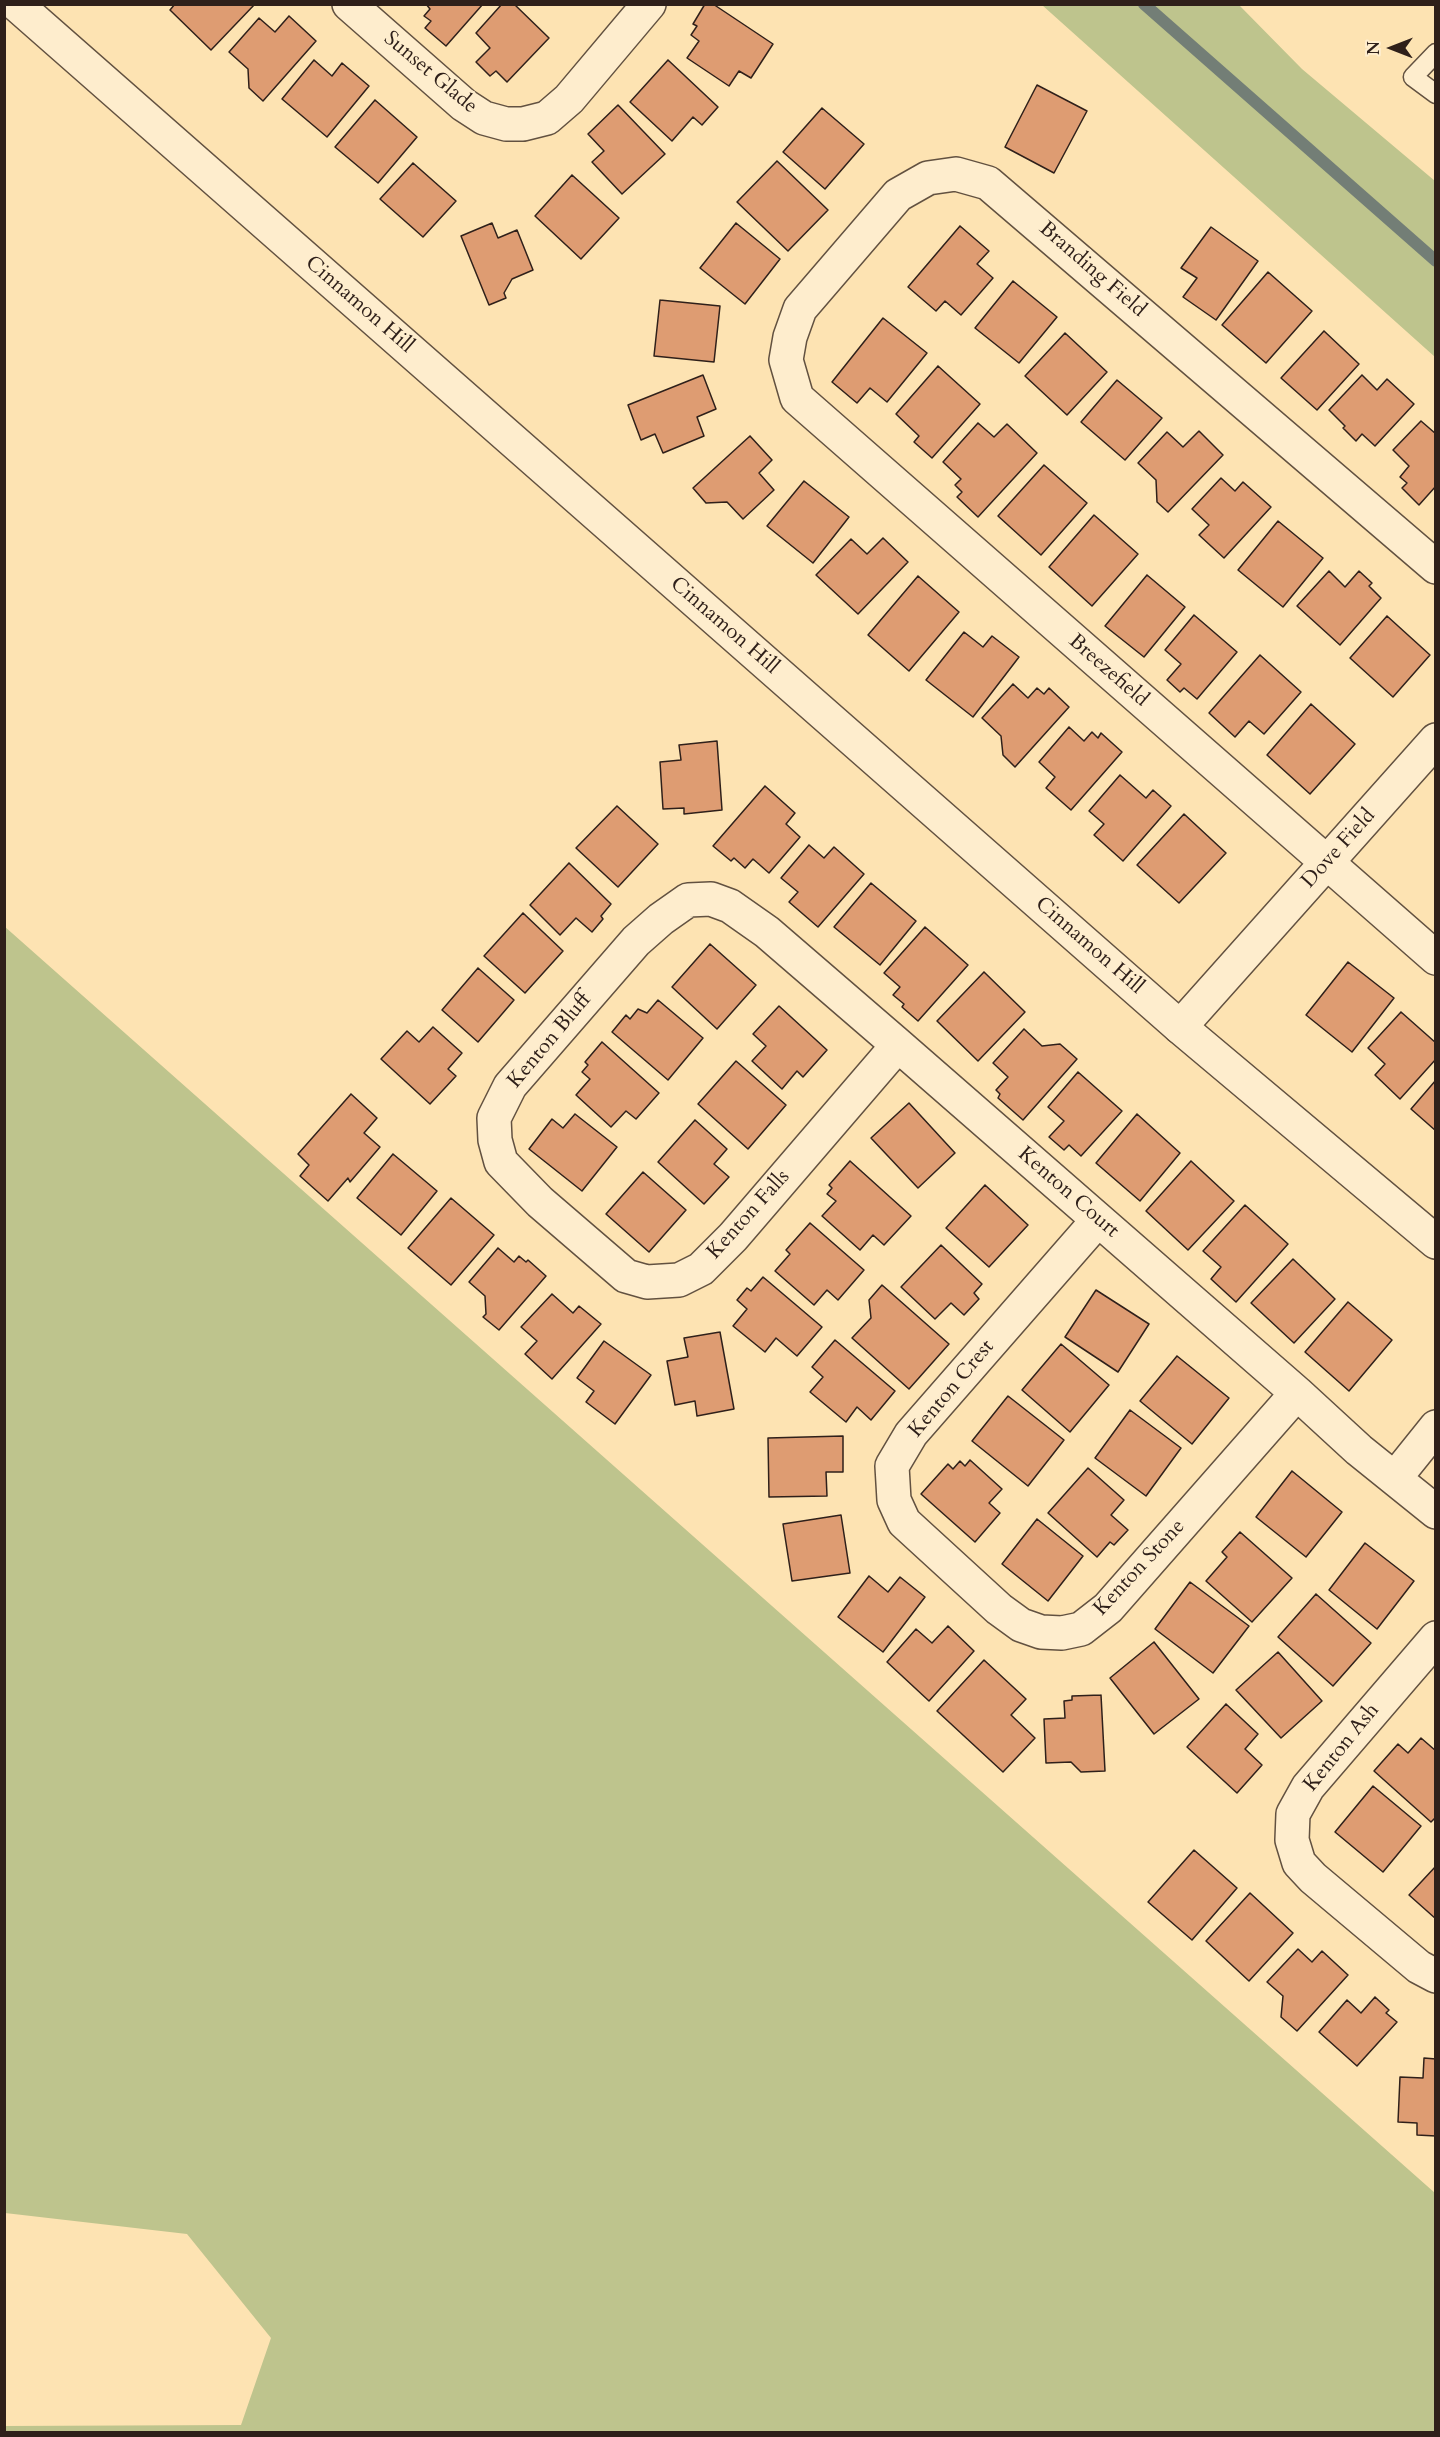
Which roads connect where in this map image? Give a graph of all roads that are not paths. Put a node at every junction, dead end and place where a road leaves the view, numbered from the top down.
1 (16, 4) edge
2 (348, 4) edge
3 (649, 4) edge
4 (1436, 53) edge
5 (1436, 94) edge
6 (790, 378) joint
7 (1436, 567) edge
8 (1436, 740) edge
9 (1327, 864) junction
10 (688, 900) joint
11 (1436, 958) edge
12 (1180, 1026) junction
13 (898, 1045) junction
14 (1098, 1220) junction
15 (569, 1226) joint
16 (1436, 1242) edge
17 (1297, 1393) junction
18 (1436, 1427) edge
19 (1395, 1478) junction
20 (1436, 1512) edge
21 (953, 1567) joint
22 (1436, 1638) edge
23 (1436, 1976) edge

1 - 12 street, Cinnamon Hill
2 - 3 street, Sunset Glade
4 - 5 lane
6 - 7 street, Branding Field
6 - 9 street, Breezefield
8 - 9 street, Dove Field
9 - 11 street, Breezefield
9 - 12 street, Dove Field
10 - 13 street, Kenton Court
10 - 15 street, Kenton Bluff
12 - 16 street, Cinnamon Hill
13 - 14 street, Kenton Court
13 - 15 street, Kenton Falls
14 - 17 street, Kenton Court
14 - 21 street, Kenton Crest
17 - 19 street, Kenton Court
17 - 21 street, Kenton Stone
18 - 19 street
19 - 20 street, Kenton Court
22 - 23 street, Kenton Ash

